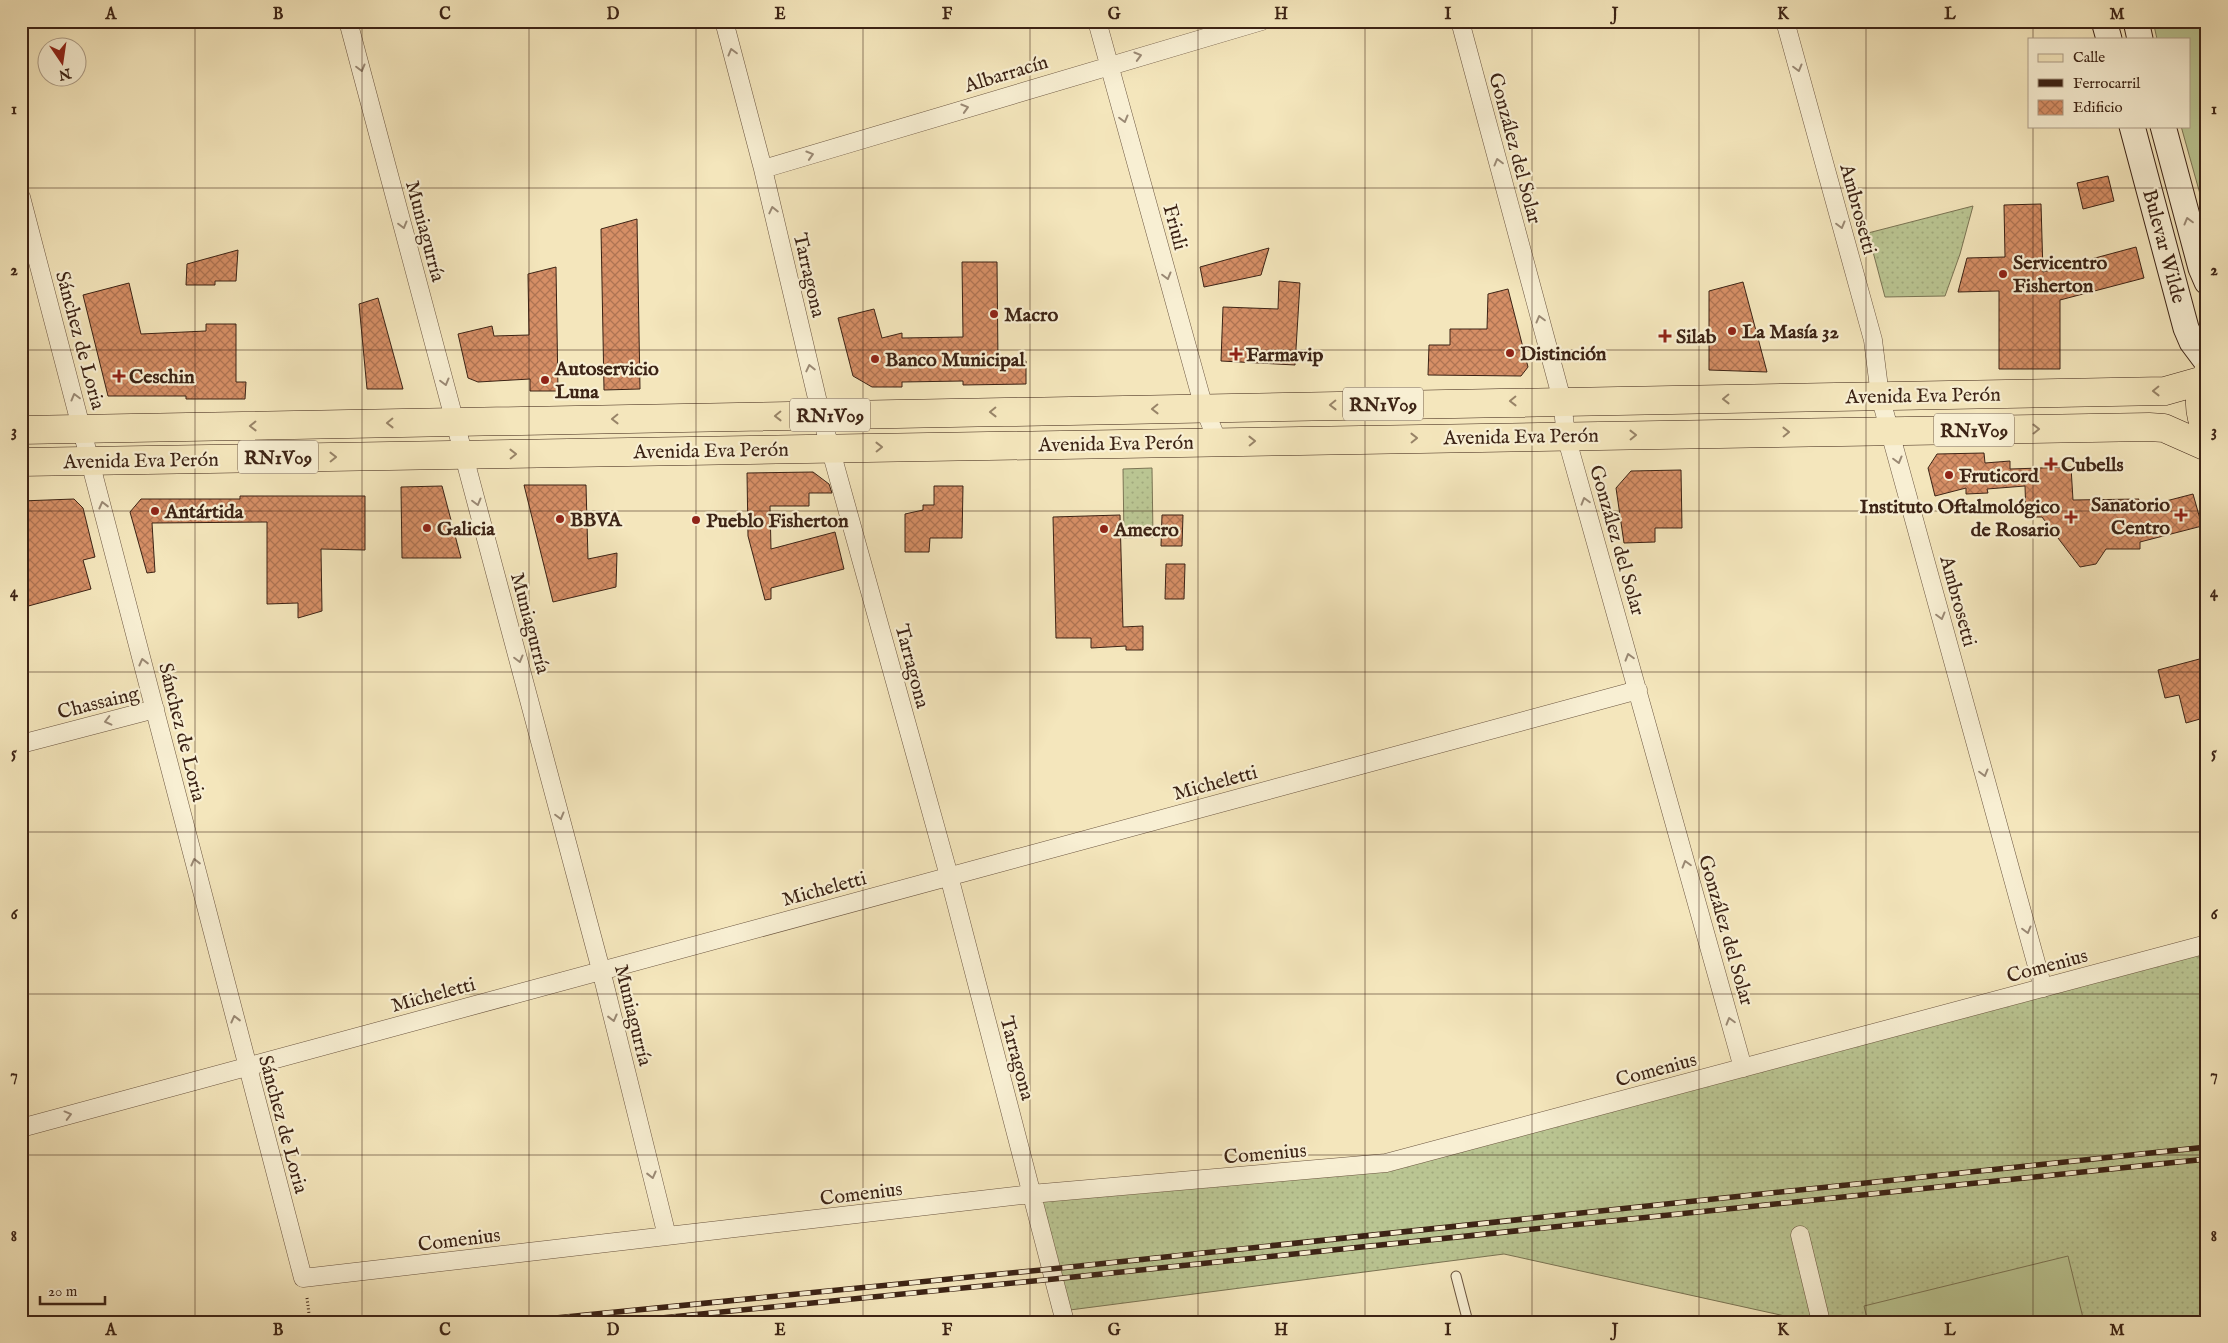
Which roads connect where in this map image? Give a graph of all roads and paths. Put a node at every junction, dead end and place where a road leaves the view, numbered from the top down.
1 (348, 21) edge
2 (724, 21) edge
3 (1097, 21) edge
4 (1262, 21) edge
5 (1460, 21) edge
6 (1785, 21) edge
7 (2104, 21) edge
8 (2136, 21) edge
9 (2109, 38) edge
10 (2140, 38) edge
11 (1109, 64) junction
12 (2133, 128) edge
13 (2164, 128) edge
14 (763, 169) junction
15 (21, 196) edge
16 (2207, 282) edge
17 (2206, 372) edge
18 (1880, 396) junction
19 (1562, 400) junction
20 (1204, 408) junction
21 (821, 415) junction
22 (456, 422) junction
23 (83, 428) junction
24 (21, 430) edge
25 (1890, 431) junction
26 (2207, 431) edge
27 (1566, 436) junction
28 (1218, 442) junction
29 (2207, 447) edge
30 (830, 448) junction
31 (464, 455) junction
32 (92, 461) junction
33 (21, 462) edge
34 (1638, 690) junction
35 (155, 709) junction
36 (21, 744) edge
37 (949, 876) junction
38 (2207, 944) edge
39 (601, 970) junction
40 (2043, 988) junction
41 (247, 1066) junction
42 (1743, 1068) junction
43 (21, 1128) edge
44 (1031, 1194) junction
45 (1800, 1235) dead end
46 (667, 1236) junction
47 (1456, 1276) dead end
48 (303, 1278) junction
49 (310, 1322) edge
50 (1065, 1322) edge
51 (1468, 1322) edge
52 (1822, 1322) edge

1 -> 22 street, Muniagurría
14 -> 2 street, Tarragona
3 - 11 street, Friuli
11 -> 4 street, Albarracín
19 -> 5 street, González del Solar
6 -> 18 street, Ambrosetti
7 - 9 main road
8 - 10 main road
14 -> 11 street, Albarracín
11 -> 20 street, Friuli
12 - 17 main road, Bulevar Wilde
16 -> 13 main road, Bulevar Wilde
21 -> 14 street, Tarragona
23 -> 15 street, Sánchez de Loria
17 -> 18 main road, Avenida Eva Perón / RN1V09
17 - 26 main road
18 -> 19 main road, Avenida Eva Perón / RN1V09
18 - 25 street, Ambrosetti
19 -> 20 main road, Avenida Eva Perón / RN1V09
19 - 27 street, González del Solar
20 -> 21 main road, Avenida Eva Perón / RN1V09
20 - 28 street, Friuli
21 -> 22 main road, Avenida Eva Perón / RN1V09
21 - 30 street, Tarragona
22 -> 23 main road, Avenida Eva Perón / RN1V09
22 - 31 street, Muniagurría
23 - 24 main road, Avenida Eva Perón / RN1V09
23 - 32 street, Sánchez de Loria
27 -> 25 main road, Avenida Eva Perón / RN1V09
25 -> 29 main road, Avenida Eva Perón / RN1V09
25 -> 40 street, Ambrosetti
28 -> 27 main road, Avenida Eva Perón / RN1V09
34 -> 27 street, González del Solar
30 -> 28 main road, Avenida Eva Perón / RN1V09
31 -> 30 main road, Avenida Eva Perón / RN1V09
30 - 37 street, Tarragona
32 -> 31 main road, Avenida Eva Perón / RN1V09
31 -> 39 street, Muniagurría
32 - 33 main road, Avenida Eva Perón / RN1V09
35 -> 32 street, Sánchez de Loria
34 - 37 street, Micheletti
42 -> 34 street, González del Solar
35 -> 36 street, Chassaing
41 -> 35 street, Sánchez de Loria
37 - 39 street, Micheletti
37 - 44 street, Tarragona
38 - 40 street, Comenius
39 - 41 street, Micheletti
39 -> 46 street, Muniagurría
40 - 42 street, Comenius
43 -> 41 street, Micheletti
41 - 48 street, Sánchez de Loria
42 - 44 street, Comenius
44 - 46 street, Comenius
44 - 50 street, Tarragona
45 - 52 street
46 - 48 street, Comenius
47 - 51 lane
48 - 49 path

